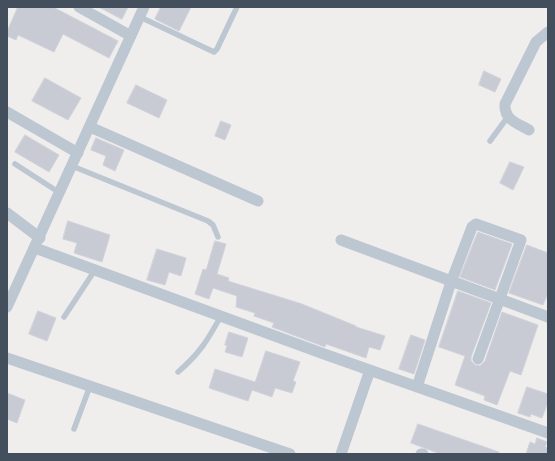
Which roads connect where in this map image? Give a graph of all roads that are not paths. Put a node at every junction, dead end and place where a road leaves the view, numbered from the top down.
1 (79, 7) edge
2 (144, 7) edge
3 (237, 7) edge
4 (140, 17) junction
5 (548, 32) edge
6 (131, 36) junction
7 (7, 112) edge
8 (507, 118) junction
9 (90, 128) junction
10 (529, 130) dead end
11 (490, 141) dead end
12 (78, 153) junction
13 (15, 164) dead end
14 (72, 166) junction
15 (60, 193) junction
16 (258, 201) dead end
17 (7, 213) edge
18 (218, 237) dead end
19 (40, 238) junction
20 (341, 240) dead end
21 (35, 248) junction
22 (95, 270) junction
23 (451, 282) junction
24 (500, 300) junction
25 (8, 303) edge
26 (221, 316) junction
27 (64, 317) dead end
28 (548, 317) edge
29 (7, 358) edge
30 (478, 359) dead end
31 (370, 370) junction
32 (178, 372) dead end
33 (90, 386) junction
34 (417, 387) junction
35 (74, 429) dead end
36 (548, 433) edge
37 (290, 454) edge
38 (341, 454) edge

1 - 6 street
2 - 4 street
3 - 4 lane
4 - 6 street
5 - 8 street
6 - 9 street
7 - 12 street
8 - 10 street
8 - 11 lane
9 - 12 street
9 - 16 street
12 - 14 street
13 - 15 lane
14 - 15 street
14 - 18 lane
15 - 19 street
17 - 19 street
19 - 21 street
20 - 23 street
21 - 22 street
21 - 25 street
22 - 26 street
22 - 27 lane
23 - 24 street
23 - 24 street
23 - 34 street
24 - 28 street
24 - 30 street
26 - 31 street
26 - 32 lane
29 - 33 street
31 - 34 street
31 - 38 street
33 - 35 lane
33 - 37 street
34 - 36 street

